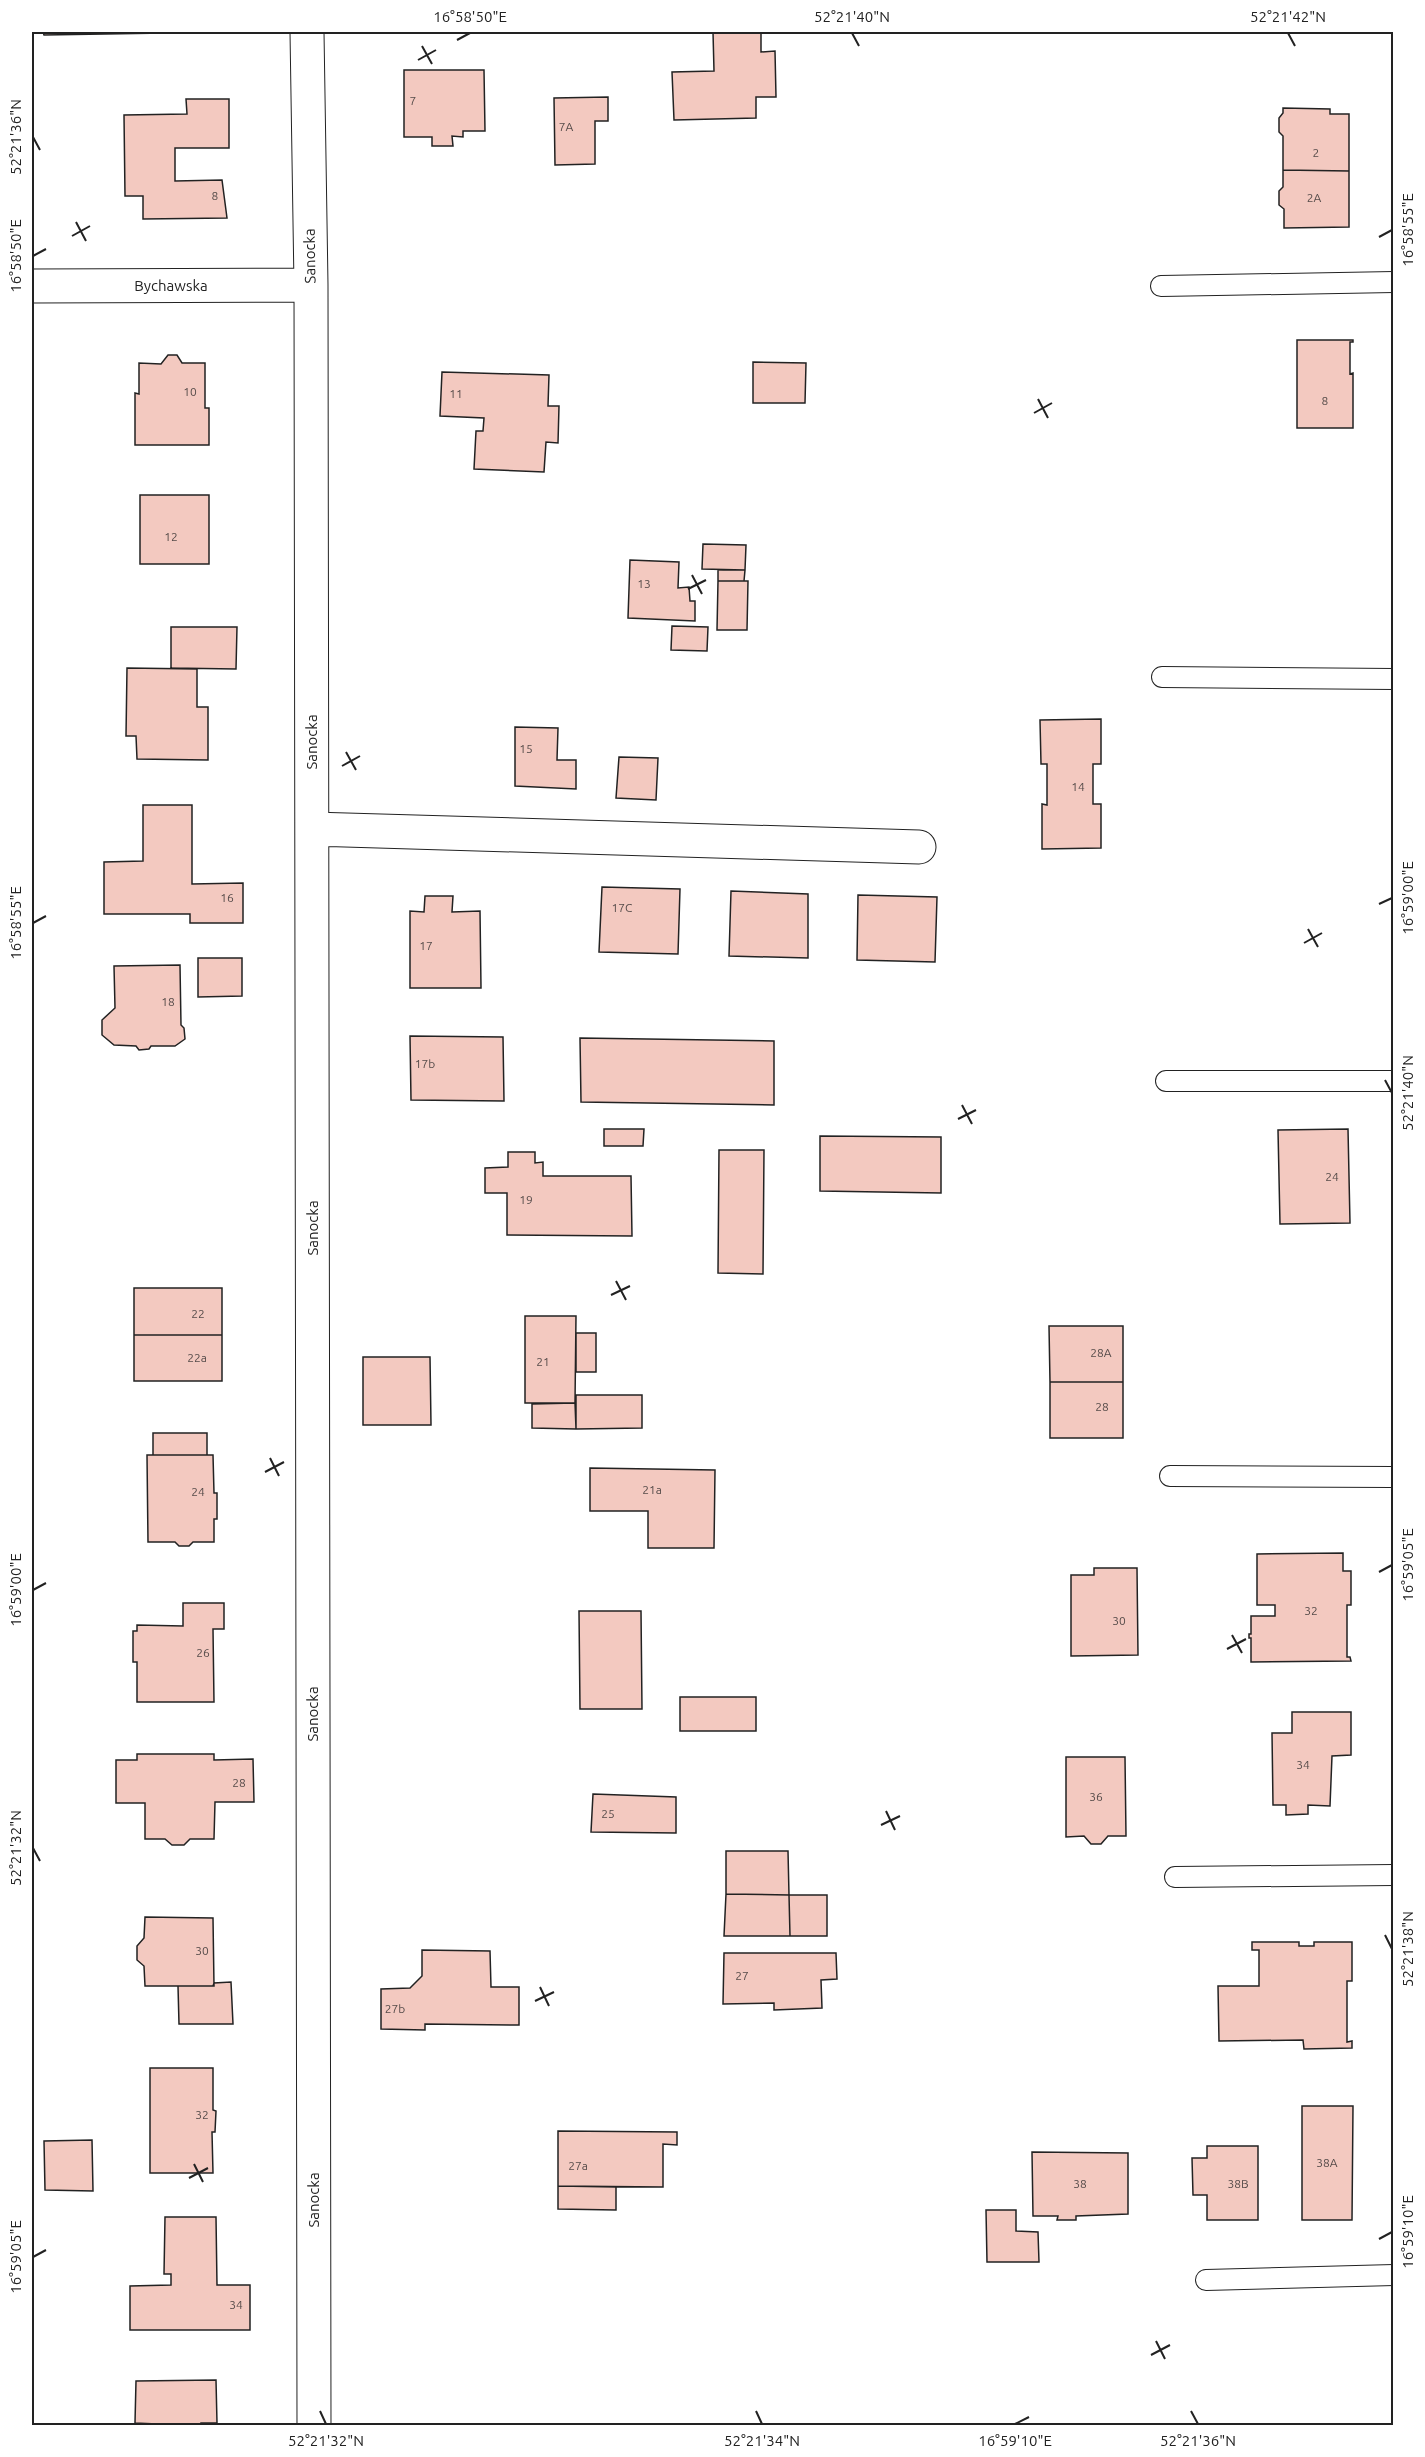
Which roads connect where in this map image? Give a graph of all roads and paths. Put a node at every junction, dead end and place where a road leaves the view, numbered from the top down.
1 (307, 32) edge
2 (1394, 282) edge
3 (311, 285) junction
4 (32, 286) edge
5 (1161, 286) dead end
6 (1162, 677) dead end
7 (1394, 680) edge
8 (312, 830) junction
9 (919, 847) dead end
10 (1166, 1081) dead end
11 (1394, 1081) edge
12 (1170, 1476) dead end
13 (1394, 1477) edge
14 (1394, 1875) edge
15 (1175, 1877) dead end
16 (1394, 2275) edge
17 (1206, 2280) dead end
18 (314, 2426) edge

1 - 3 street, Sanocka
2 - 5 lane
3 - 4 street, Bychawska
3 - 8 street, Sanocka
6 - 7 lane
8 - 9 street
8 - 18 street, Sanocka
10 - 11 lane
12 - 13 lane
14 - 15 lane
16 - 17 lane

